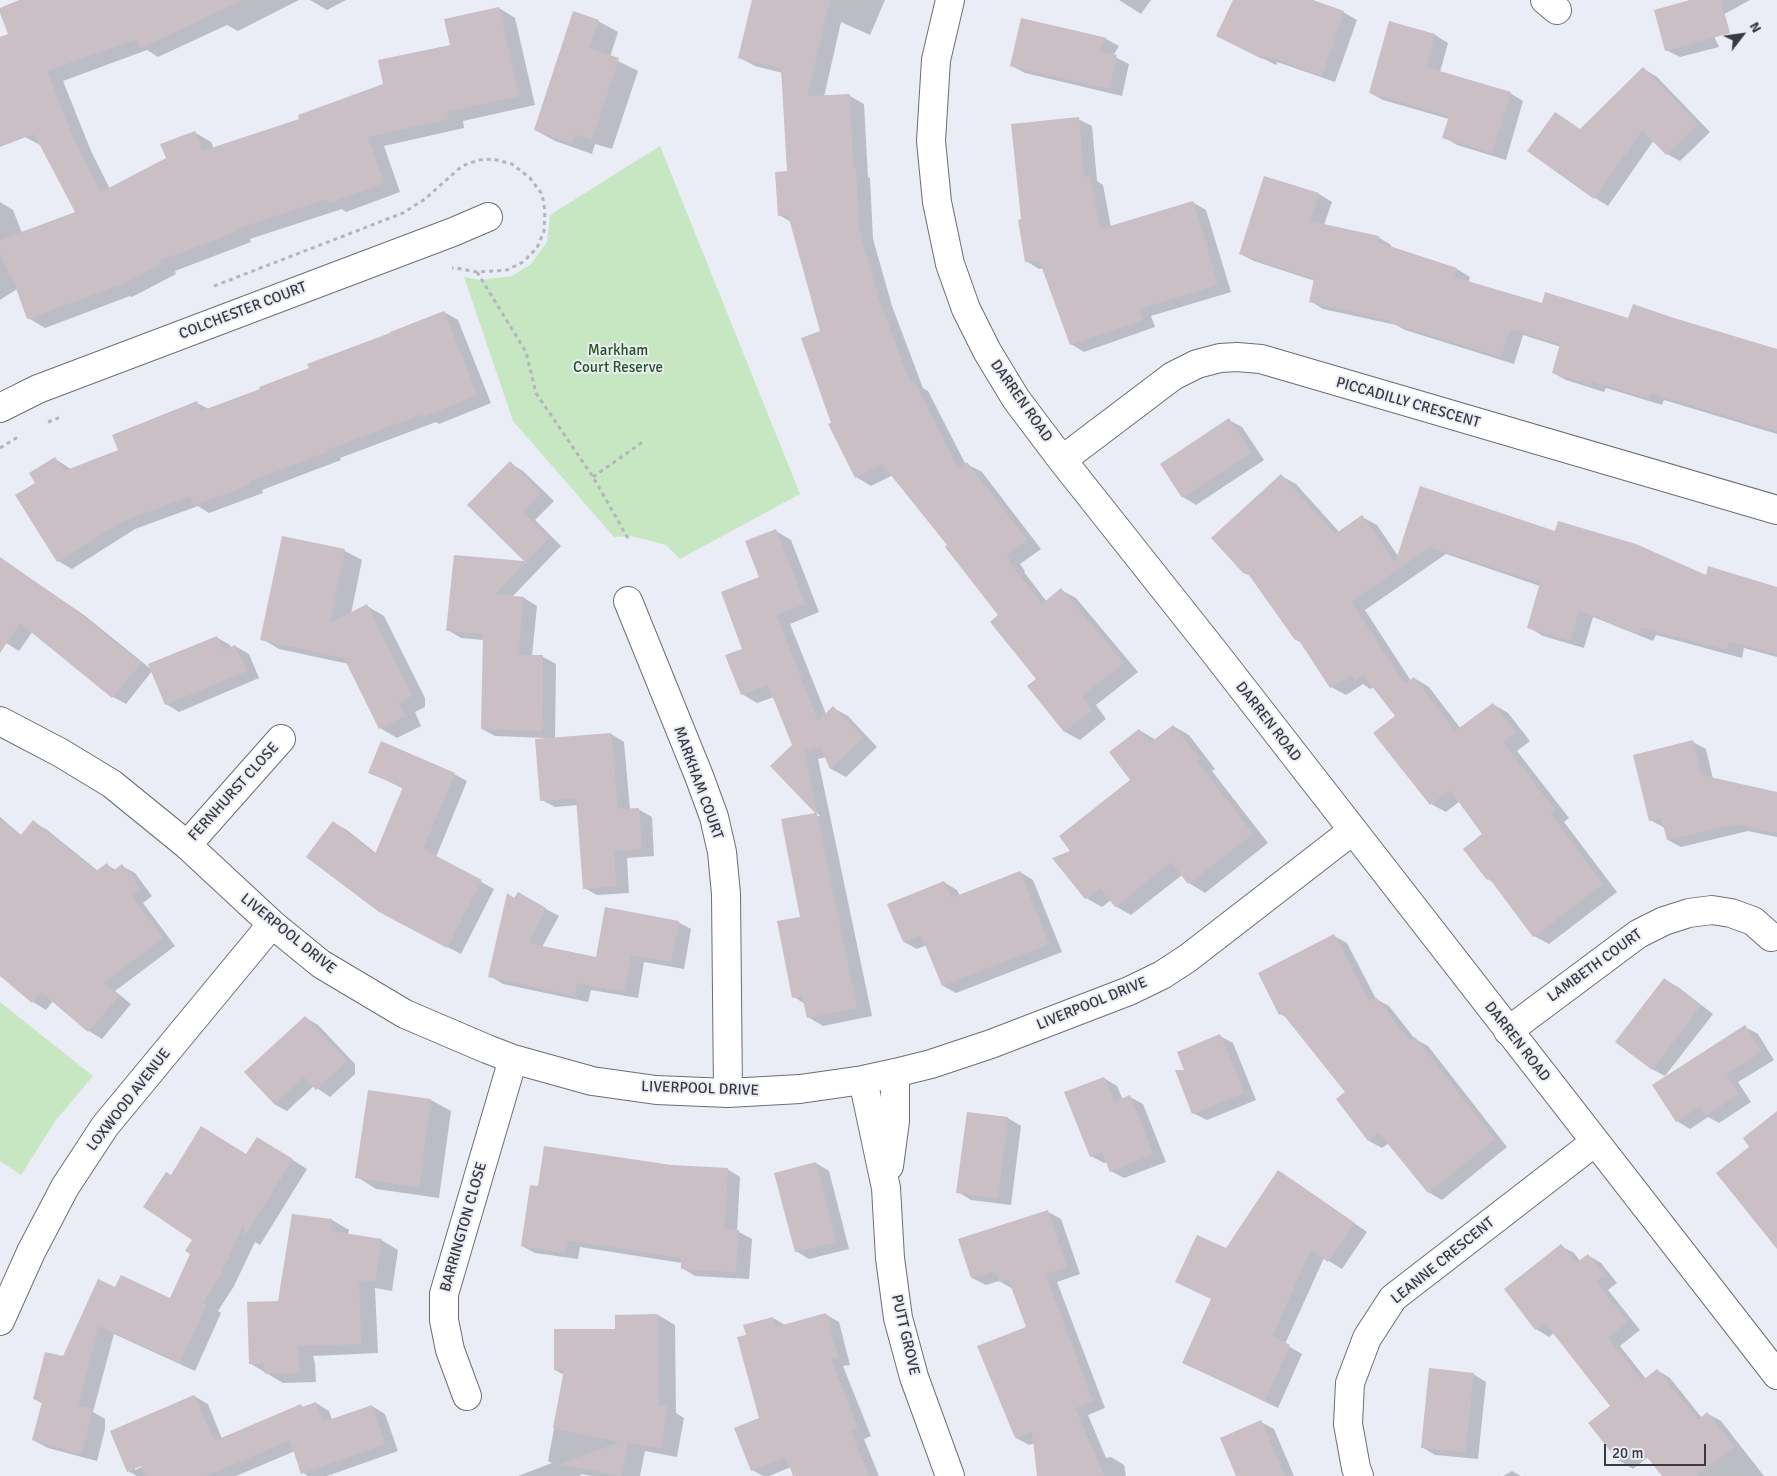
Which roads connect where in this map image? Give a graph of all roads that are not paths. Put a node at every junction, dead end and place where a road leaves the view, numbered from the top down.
1 (950, 0) edge
2 (488, 217) dead end
3 (0, 408) edge
4 (1062, 460) junction
5 (1777, 510) edge
6 (628, 601) dead end
7 (0, 721) edge
8 (281, 739) dead end
9 (1352, 830) junction
10 (186, 845) junction
11 (272, 924) junction
12 (1771, 937) dead end
13 (1508, 1031) junction
14 (513, 1059) junction
15 (895, 1073) junction
16 (863, 1080) junction
17 (728, 1093) junction
18 (1595, 1142) junction
19 (886, 1188) junction
20 (0, 1321) edge
21 (1777, 1375) edge
22 (467, 1396) dead end
23 (950, 1476) edge
24 (1360, 1476) edge

1 - 4 street, DARREN ROAD
2 - 3 street, COLCHESTER COURT
4 - 5 street, PICCADILLY CRESCENT
4 - 9 street, DARREN ROAD
6 - 17 street, MARKHAM COURT
7 - 10 street, LIVERPOOL DRIVE
8 - 10 street, FERNHURST CLOSE
9 - 13 street, DARREN ROAD
9 - 15 street, LIVERPOOL DRIVE
10 - 11 street, LIVERPOOL DRIVE
11 - 14 street, LIVERPOOL DRIVE
11 - 20 street, LOXWOOD AVENUE
12 - 13 street, LAMBETH COURT
13 - 18 street, DARREN ROAD
14 - 17 street, LIVERPOOL DRIVE
14 - 22 street, BARRINGTON CLOSE
15 - 16 street, LIVERPOOL DRIVE
15 - 19 street, PUTT GROVE
16 - 17 street, LIVERPOOL DRIVE
16 - 19 street, PUTT GROVE
18 - 21 street, DARREN ROAD
18 - 24 street, LEANNE CRESCENT
19 - 23 street, PUTT GROVE

